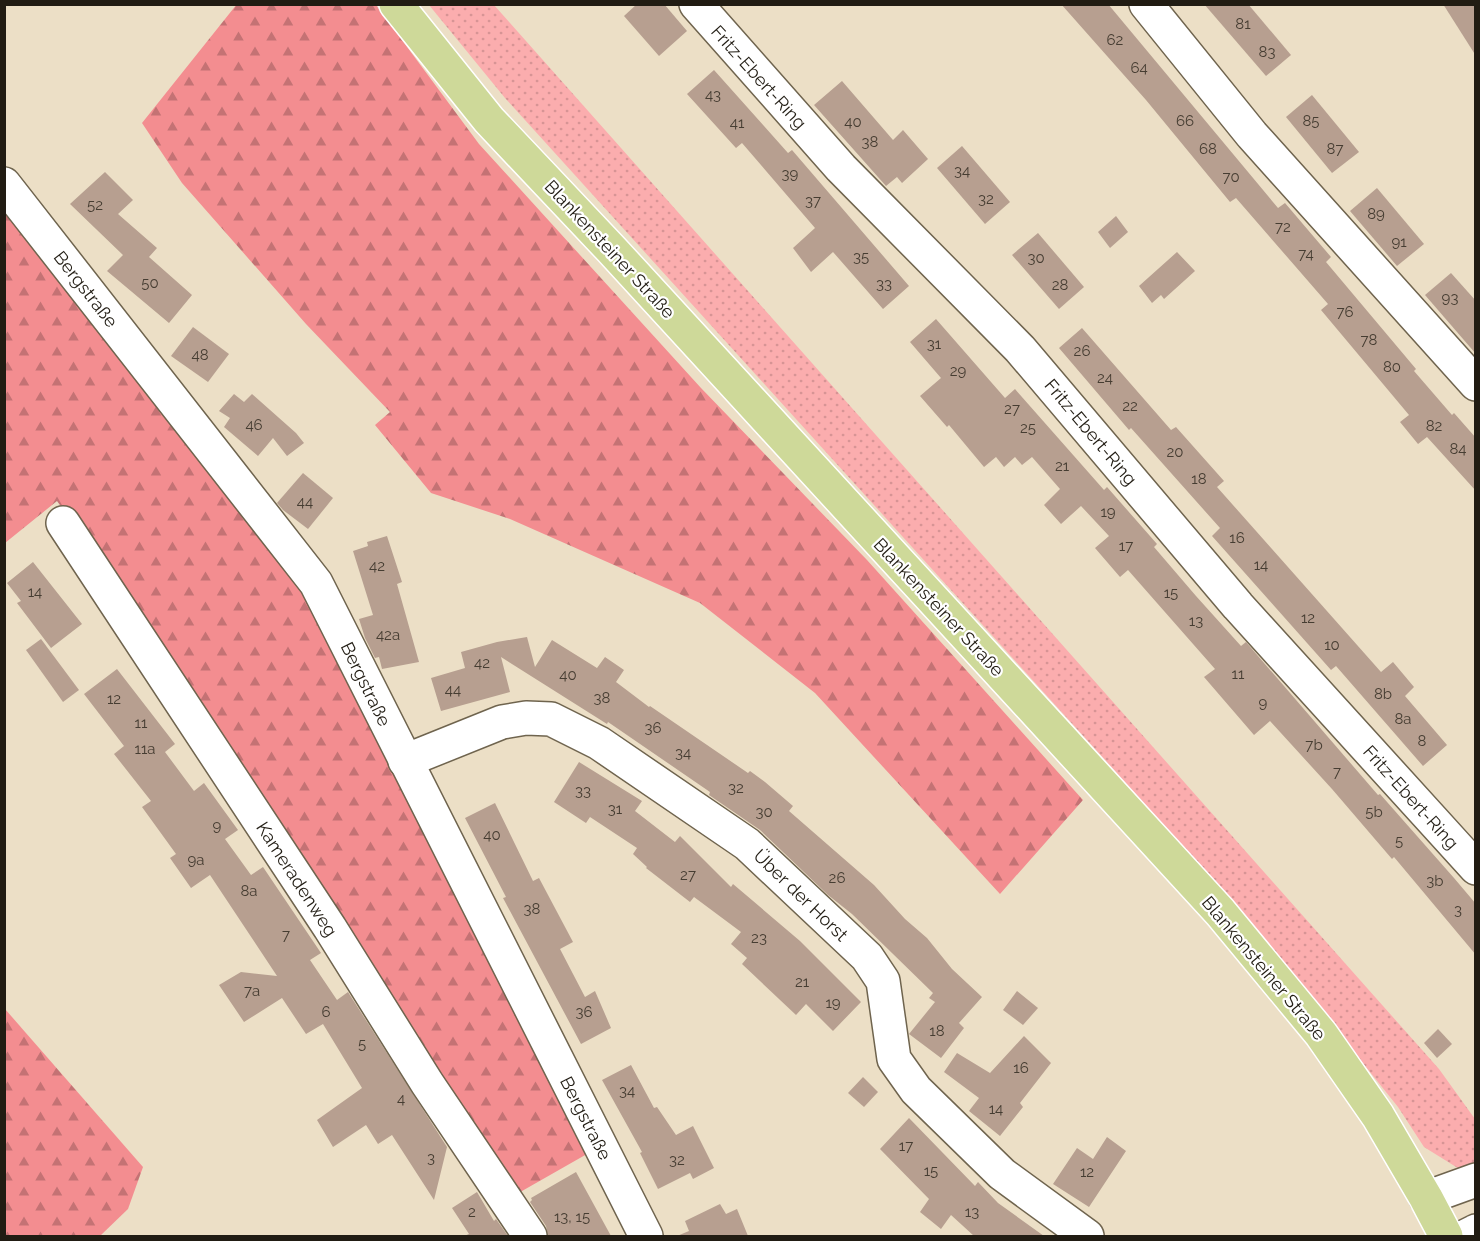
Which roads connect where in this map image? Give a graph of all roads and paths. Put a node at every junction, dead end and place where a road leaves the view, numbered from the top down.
1 (396, 4) edge
2 (696, 4) edge
3 (1146, 4) edge
4 (4, 184) edge
5 (1476, 384) edge
6 (63, 523) dead end
7 (405, 761) junction
8 (1476, 868) edge
9 (1476, 1180) edge
10 (1426, 1198) junction
11 (1476, 1231) edge
12 (530, 1236) edge
13 (646, 1236) edge
14 (1087, 1236) edge
15 (1446, 1236) edge
16 (1466, 1236) edge

1 - 10 main road, Blankensteiner Straße
2 - 8 street, Fritz-Ebert-Ring
3 - 5 street
4 - 7 street, Bergstraße
6 - 12 street, Kameradenweg
7 - 13 street, Bergstraße
7 - 14 street, Über der Horst
9 - 10 street
10 - 15 main road, Blankensteiner Straße
11 - 16 street

